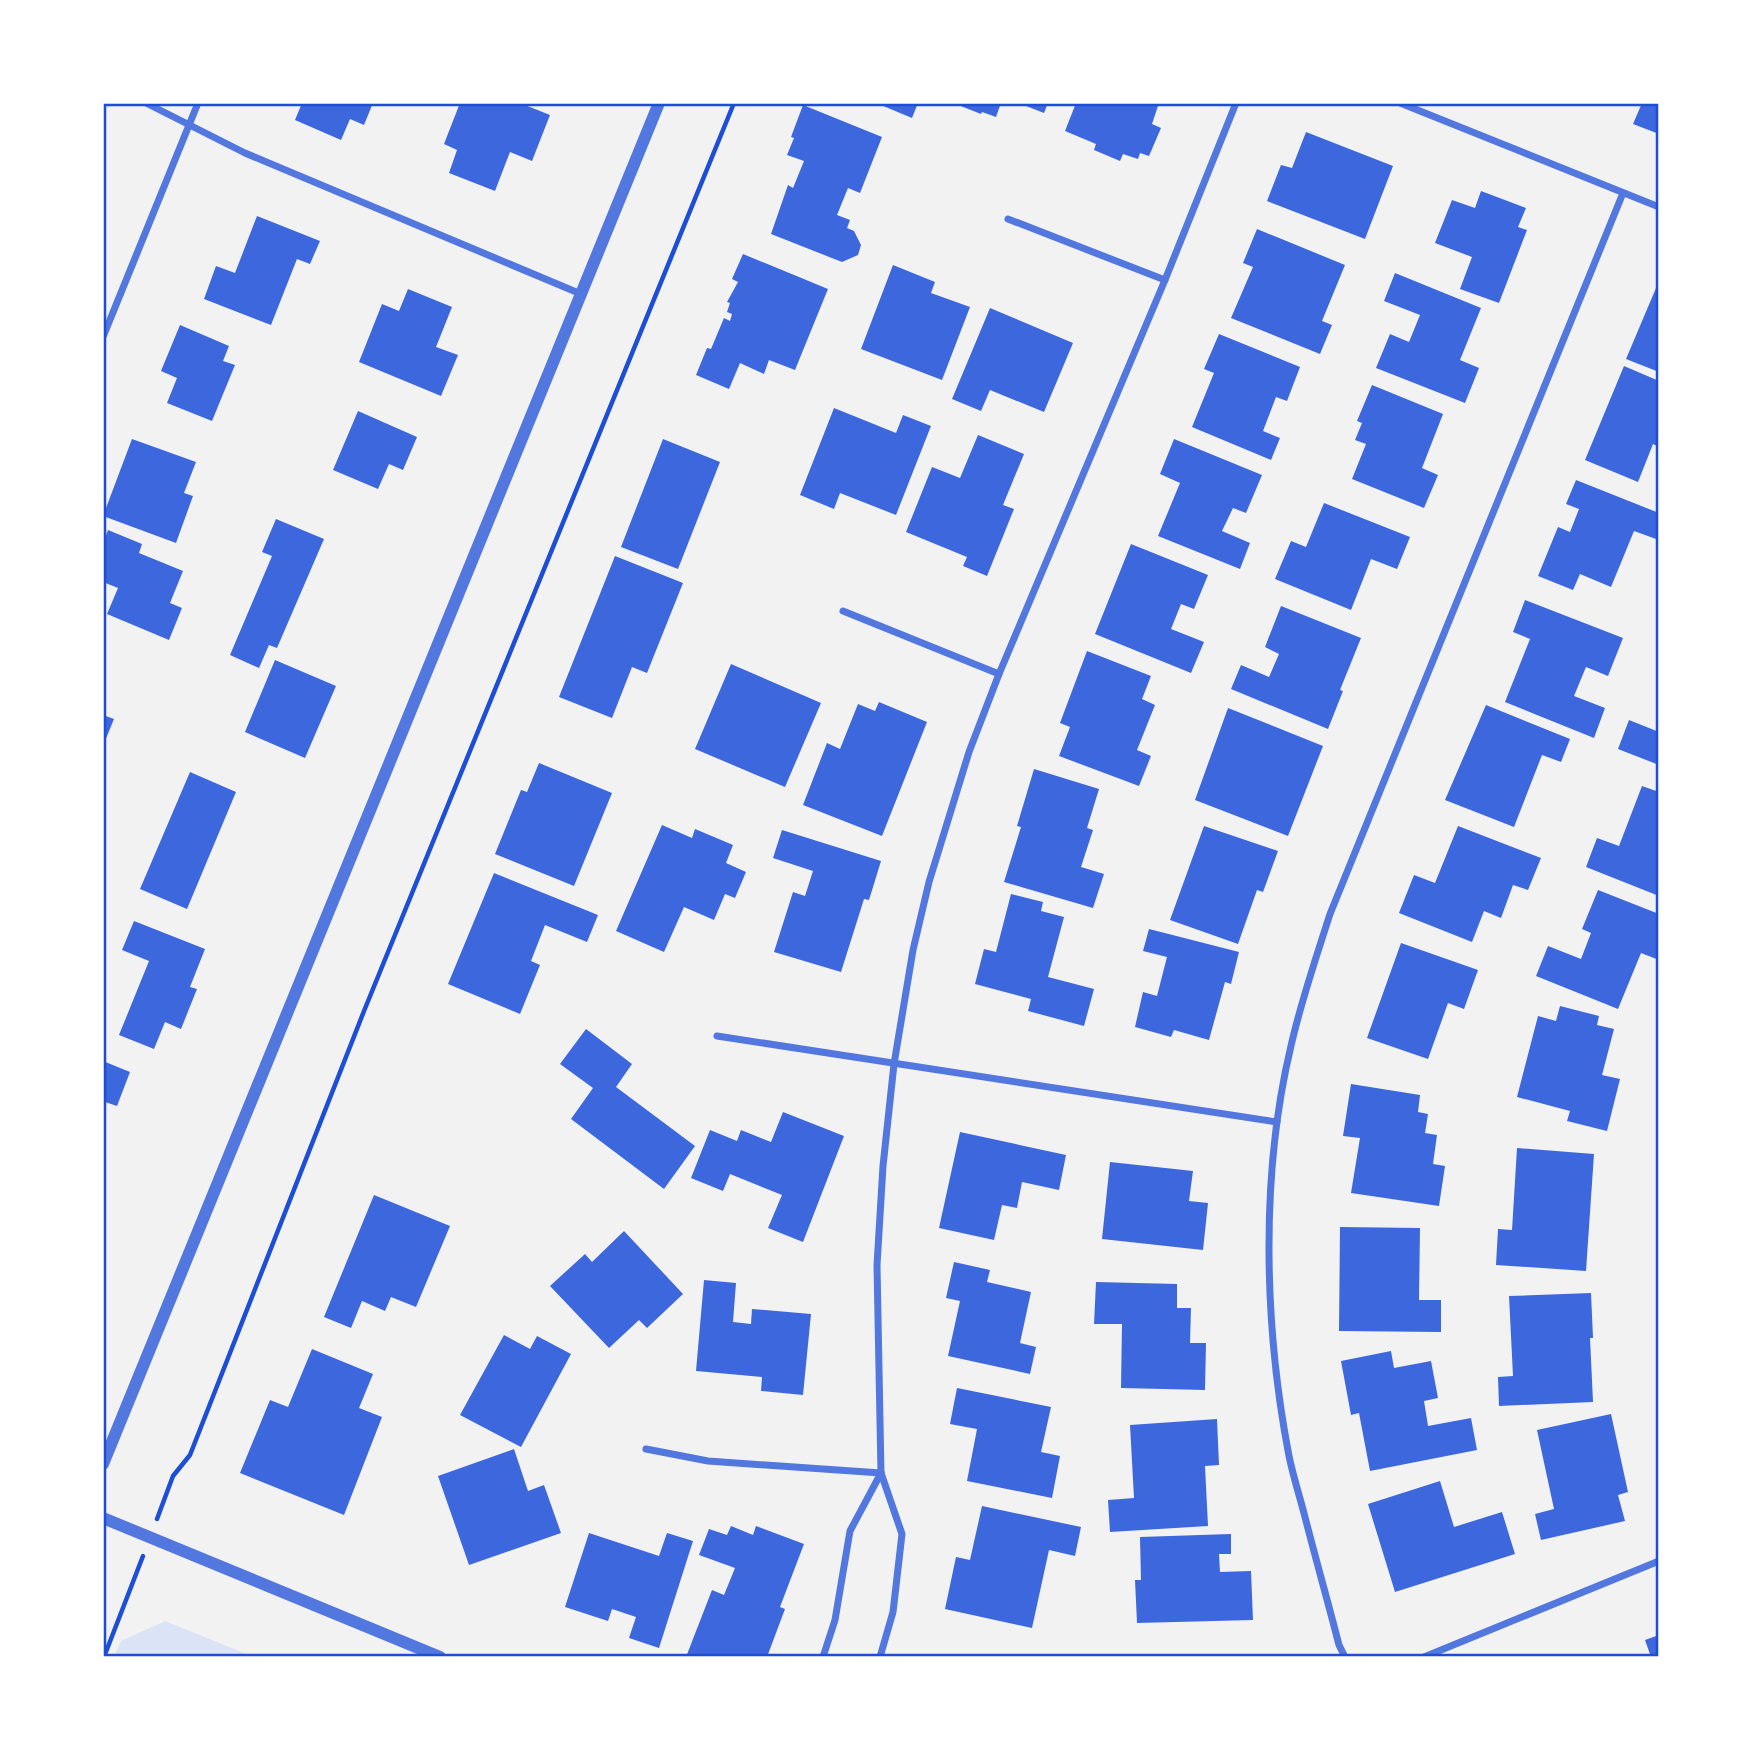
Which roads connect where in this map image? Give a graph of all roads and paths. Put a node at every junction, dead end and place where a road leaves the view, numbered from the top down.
1 (146, 103) edge
2 (198, 103) edge
3 (659, 103) edge
4 (734, 103) edge
5 (1236, 103) edge
6 (1400, 103) edge
7 (189, 125) junction
8 (1623, 193) junction
9 (1659, 207) edge
10 (1008, 219) dead end
11 (1165, 280) junction
12 (581, 294) junction
13 (103, 337) edge
14 (843, 611) dead end
15 (999, 674) junction
16 (716, 1036) dead end
17 (894, 1064) junction
18 (1277, 1122) junction
19 (646, 1449) dead end
20 (103, 1464) edge
21 (881, 1473) junction
22 (173, 1476) dead end
23 (103, 1518) edge
24 (1659, 1560) edge
25 (124, 1602) dead end
26 (104, 1657) edge
27 (440, 1657) edge
28 (822, 1657) edge
29 (880, 1657) edge
30 (1345, 1657) edge
31 (1424, 1657) edge

1 - 7 street
2 - 7 street
3 - 12 street
4 - 22 path
5 - 11 street
6 - 8 street
7 - 12 street
7 - 13 street
8 - 9 street
8 - 18 street
10 - 11 street
11 - 15 street
12 - 20 street
14 - 15 street
15 - 17 street
16 - 17 street
17 - 18 street
17 - 21 street
18 - 30 street
19 - 21 street
21 - 28 street
21 - 29 street
23 - 27 street
24 - 31 street
25 - 26 path

